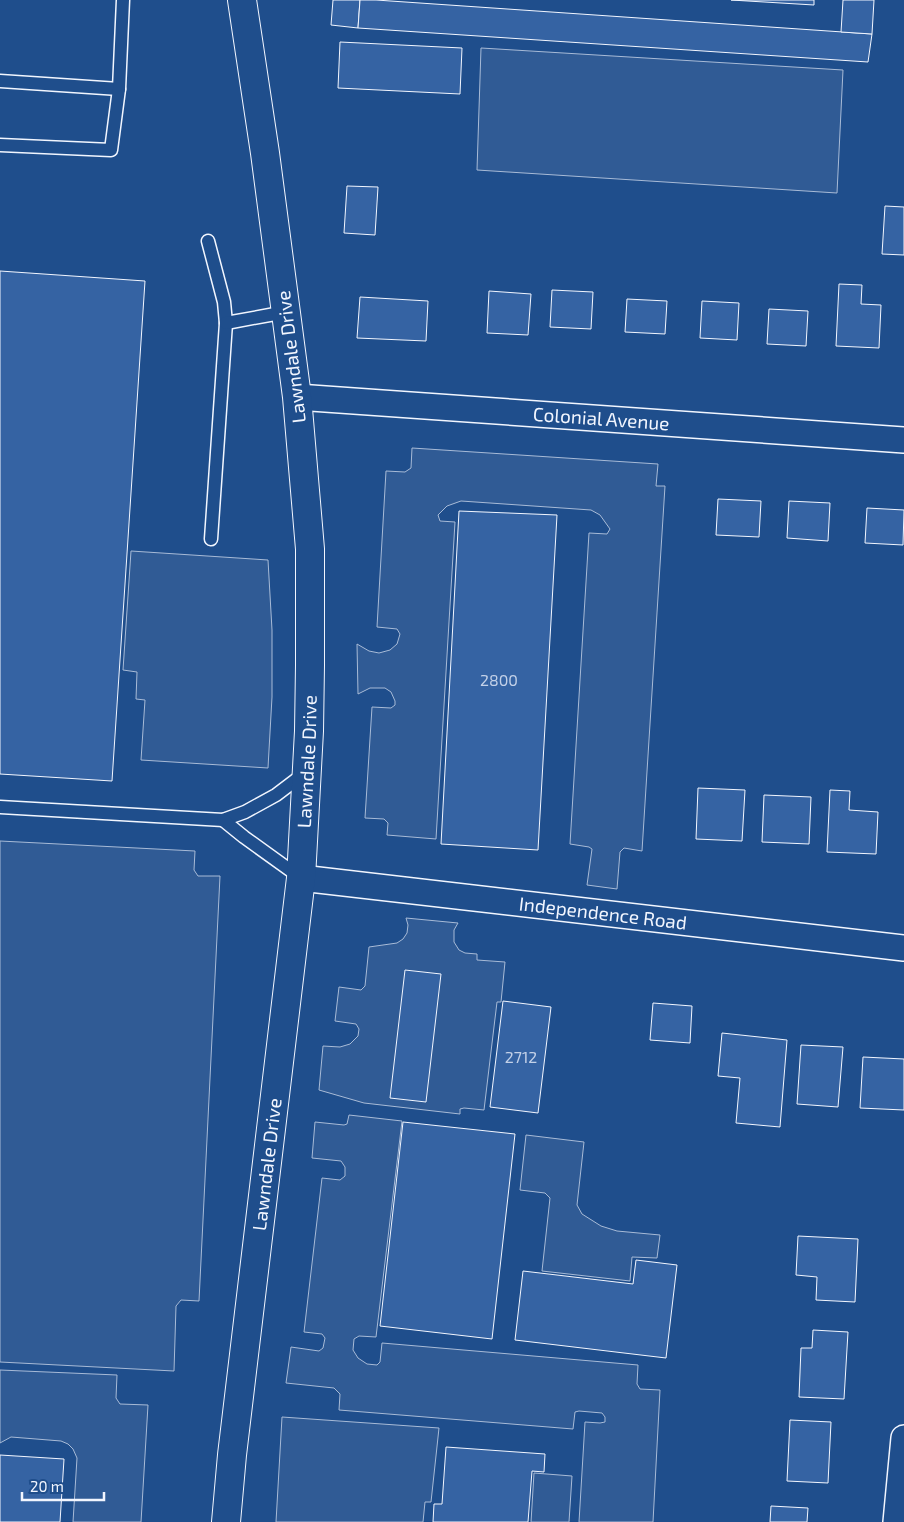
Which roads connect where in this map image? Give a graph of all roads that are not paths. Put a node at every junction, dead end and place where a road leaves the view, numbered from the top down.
1 (123, 0) edge
2 (242, 0) edge
3 (0, 81) edge
4 (119, 89) junction
5 (0, 145) edge
6 (208, 240) dead end
7 (286, 312) junction
8 (226, 323) junction
9 (297, 397) junction
10 (904, 440) edge
11 (211, 539) dead end
12 (307, 771) junction
13 (0, 807) edge
14 (223, 820) junction
15 (301, 878) junction
16 (904, 948) edge
17 (904, 1438) edge
18 (226, 1522) edge
19 (896, 1522) edge

1 - 4 lane
2 - 7 main road, Lawndale Drive
3 - 4 lane
4 - 5 lane
6 - 8 lane
7 - 8 lane
7 - 9 main road, Lawndale Drive
8 - 11 lane
9 - 10 street, Colonial Avenue
9 - 12 main road, Lawndale Drive
12 - 14 lane
12 - 15 main road, Lawndale Drive
13 - 14 lane
14 - 15 lane
15 - 16 street, Independence Road
15 - 18 main road, Lawndale Drive
17 - 19 street

